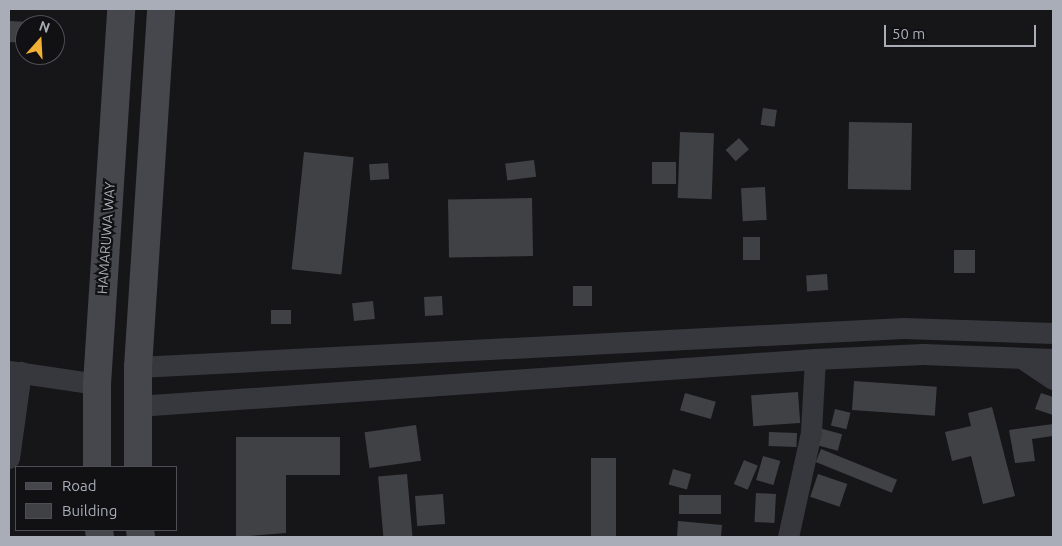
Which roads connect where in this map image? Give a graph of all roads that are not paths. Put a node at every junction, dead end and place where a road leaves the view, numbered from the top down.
1 (121, 9) edge
2 (161, 9) edge
3 (1053, 333) edge
4 (1022, 358) junction
5 (815, 359) junction
6 (1053, 360) edge
7 (138, 368) junction
8 (15, 372) edge
9 (1053, 379) edge
10 (97, 384) junction
11 (137, 406) junction
12 (9, 458) edge
13 (97, 466) edge
14 (138, 466) edge
15 (788, 537) edge

1 - 10 main road, HAMARUWA WAY
2 - 7 main road
3 - 7 street
4 - 5 street
4 - 6 street
4 - 9 street
5 - 11 street
5 - 15 street
7 - 11 main road
8 - 10 street
8 - 12 street
10 - 13 main road, HAMARUWA WAY
11 - 14 main road

